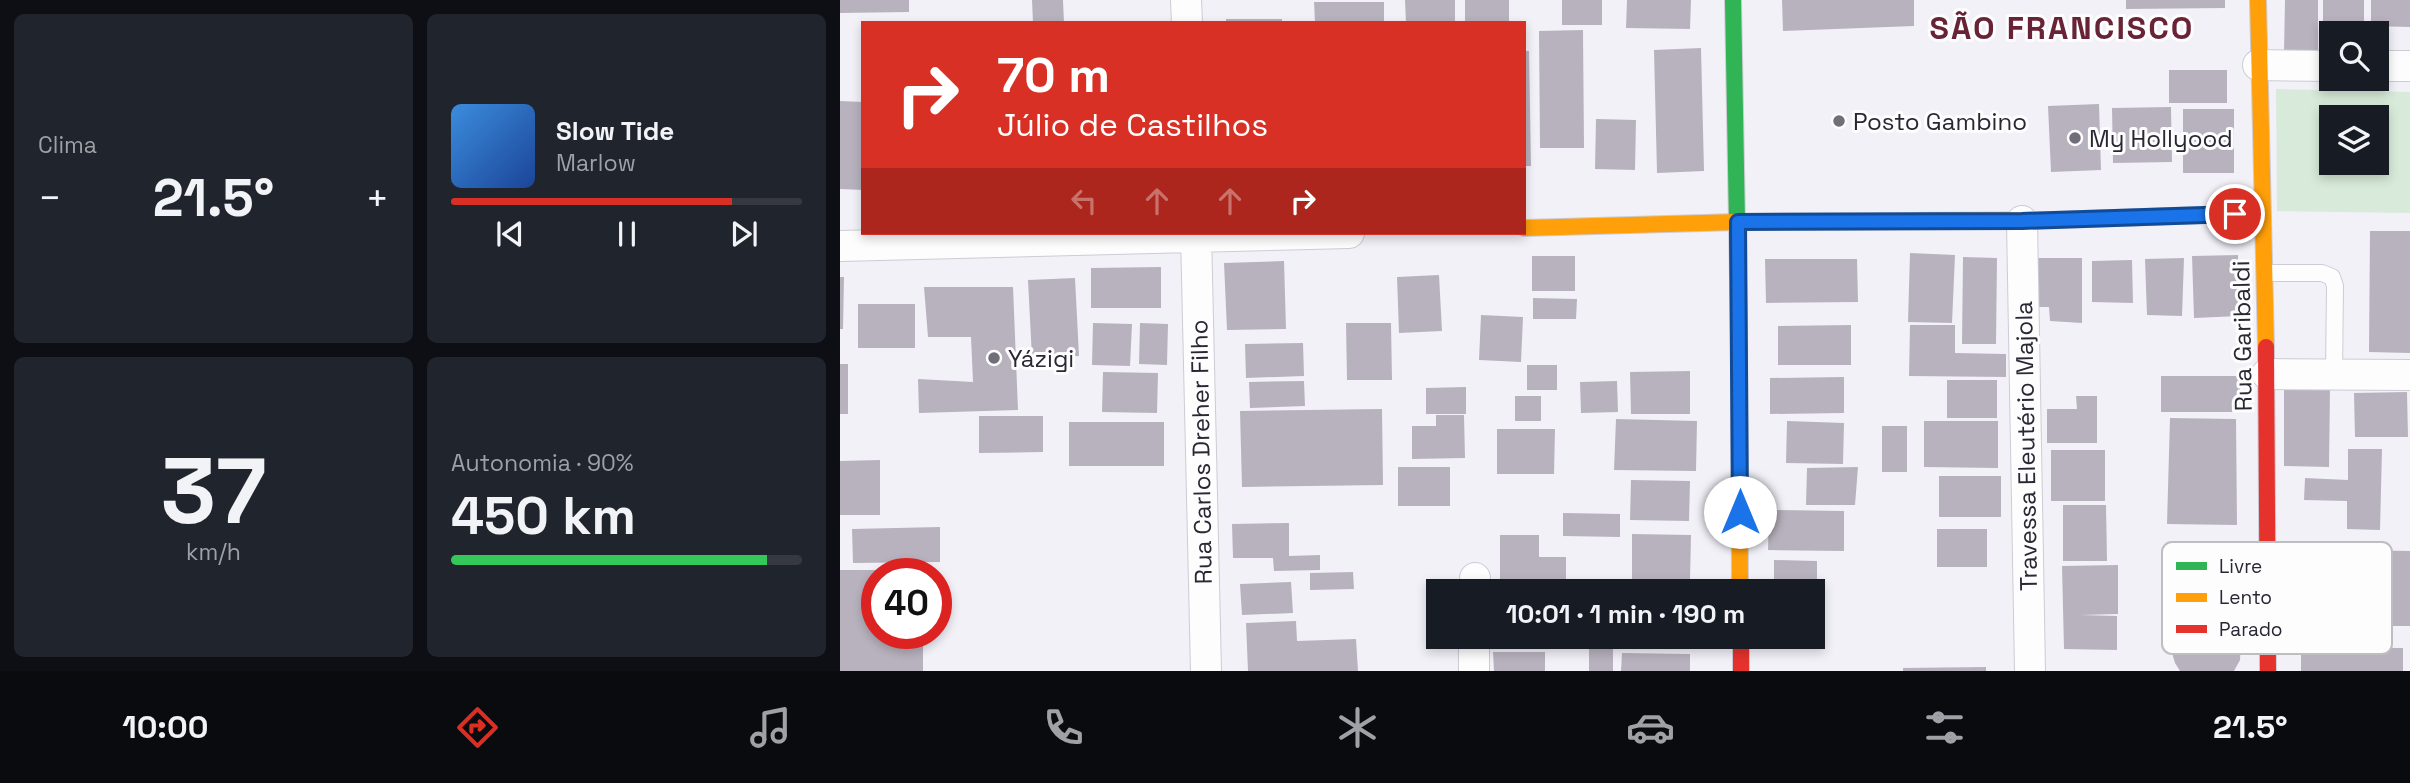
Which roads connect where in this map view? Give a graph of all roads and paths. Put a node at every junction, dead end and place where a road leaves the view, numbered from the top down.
1 (1186, 0) edge
2 (1733, 0) edge
3 (2258, 0) edge
4 (1187, 21) edge
5 (2258, 65) junction
6 (2319, 66) edge
7 (2389, 66) edge
8 (2410, 66) edge
9 (2262, 213) junction
10 (2022, 221) junction
11 (1738, 222) junction
12 (1526, 228) edge
13 (1196, 235) edge
14 (840, 246) edge
15 (2264, 273) junction
16 (2267, 374) junction
17 (2334, 375) junction
18 (2410, 375) edge
19 (2267, 542) edge
20 (1740, 579) edge
21 (1474, 649) edge
22 (1741, 649) edge
23 (1206, 671) edge
24 (1474, 671) edge
25 (1741, 671) edge
26 (2030, 671) edge

1 - 4 street
2 - 11 street
3 - 5 street, Rua Garibaldi
5 - 6 street
5 - 9 street, Rua Garibaldi
7 - 8 street
9 - 10 street
9 - 15 street, Rua Garibaldi
10 - 11 street
10 - 26 street, Travessa Eleutério Majola
11 - 12 street
11 - 20 street
13 - 14 street
13 - 23 street, Rua Carlos Dreher Filho
15 - 16 street, Rua Garibaldi
15 - 17 lane
16 - 17 street
16 - 19 street, Rua Garibaldi
17 - 18 street
21 - 24 street
22 - 25 street

